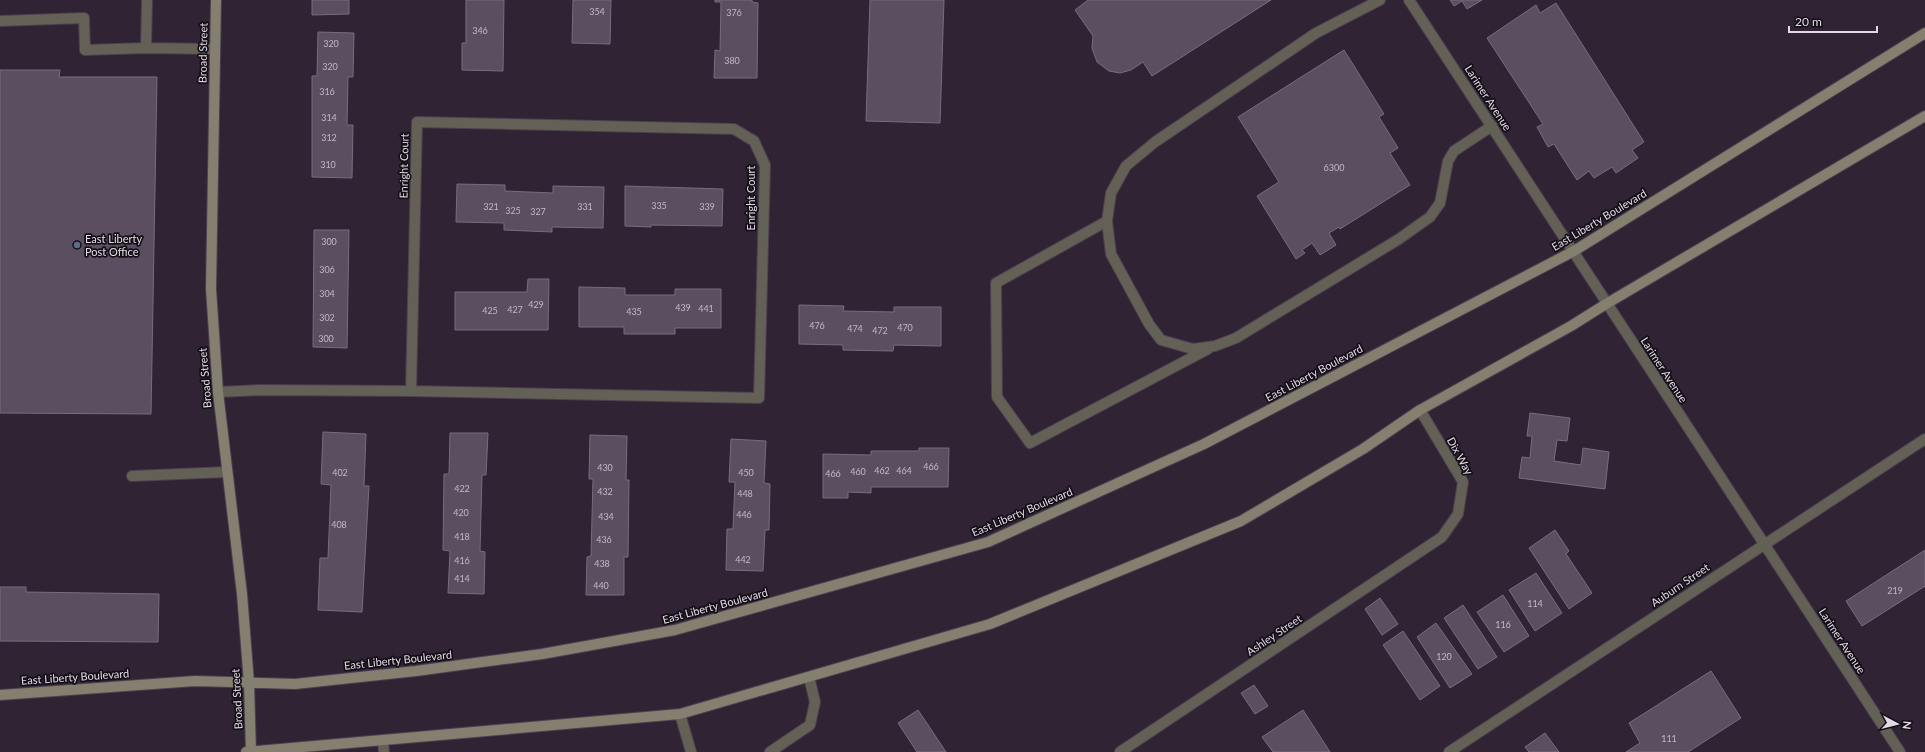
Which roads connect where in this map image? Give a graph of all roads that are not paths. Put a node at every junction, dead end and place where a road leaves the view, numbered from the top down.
1 (147, 0) edge
2 (216, 0) edge
3 (1380, 0) edge
4 (1409, 0) edge
5 (0, 20) edge
6 (1925, 33) edge
7 (146, 48) junction
8 (215, 49) junction
9 (1925, 116) edge
10 (1492, 126) junction
11 (1107, 221) junction
12 (1574, 251) junction
13 (1606, 304) junction
14 (1215, 346) junction
15 (411, 391) junction
16 (218, 392) junction
17 (1420, 410) junction
18 (1925, 439) edge
19 (227, 472) junction
20 (132, 476) dead end
21 (1442, 537) joint
22 (1763, 544) junction
23 (809, 677) junction
24 (249, 682) junction
25 (0, 695) edge
26 (680, 714) junction
27 (383, 741) junction
28 (246, 752) edge
29 (251, 752) edge
30 (384, 752) edge
31 (691, 752) edge
32 (770, 752) edge
33 (1120, 752) edge
34 (1449, 752) edge
35 (1900, 752) edge

1 - 7 street
2 - 8 main road, Broad Street
3 - 11 street
4 - 10 street, Larimer Avenue
5 - 7 street
6 - 12 main road, East Liberty Boulevard
7 - 8 street
8 - 16 main road, Broad Street
9 - 13 main road
10 - 12 street, Larimer Avenue
10 - 14 street
11 - 14 street
11 - 14 street
12 - 13 street, Larimer Avenue
12 - 24 main road, East Liberty Boulevard
13 - 17 main road
13 - 22 street, Larimer Avenue
15 - 15 street, Enright Court
15 - 16 street, Enright Court
16 - 19 main road, Broad Street
17 - 21 street, Dix Way
17 - 23 main road
18 - 22 street, Auburn Street
19 - 20 street
19 - 24 main road, Broad Street
21 - 33 street, Ashley Street
22 - 34 street, Auburn Street
22 - 35 street, Larimer Avenue
23 - 26 main road
23 - 32 street
24 - 25 main road, East Liberty Boulevard
24 - 29 main road, Broad Street
26 - 27 main road
26 - 31 street
27 - 29 main road
27 - 30 street
28 - 29 main road

